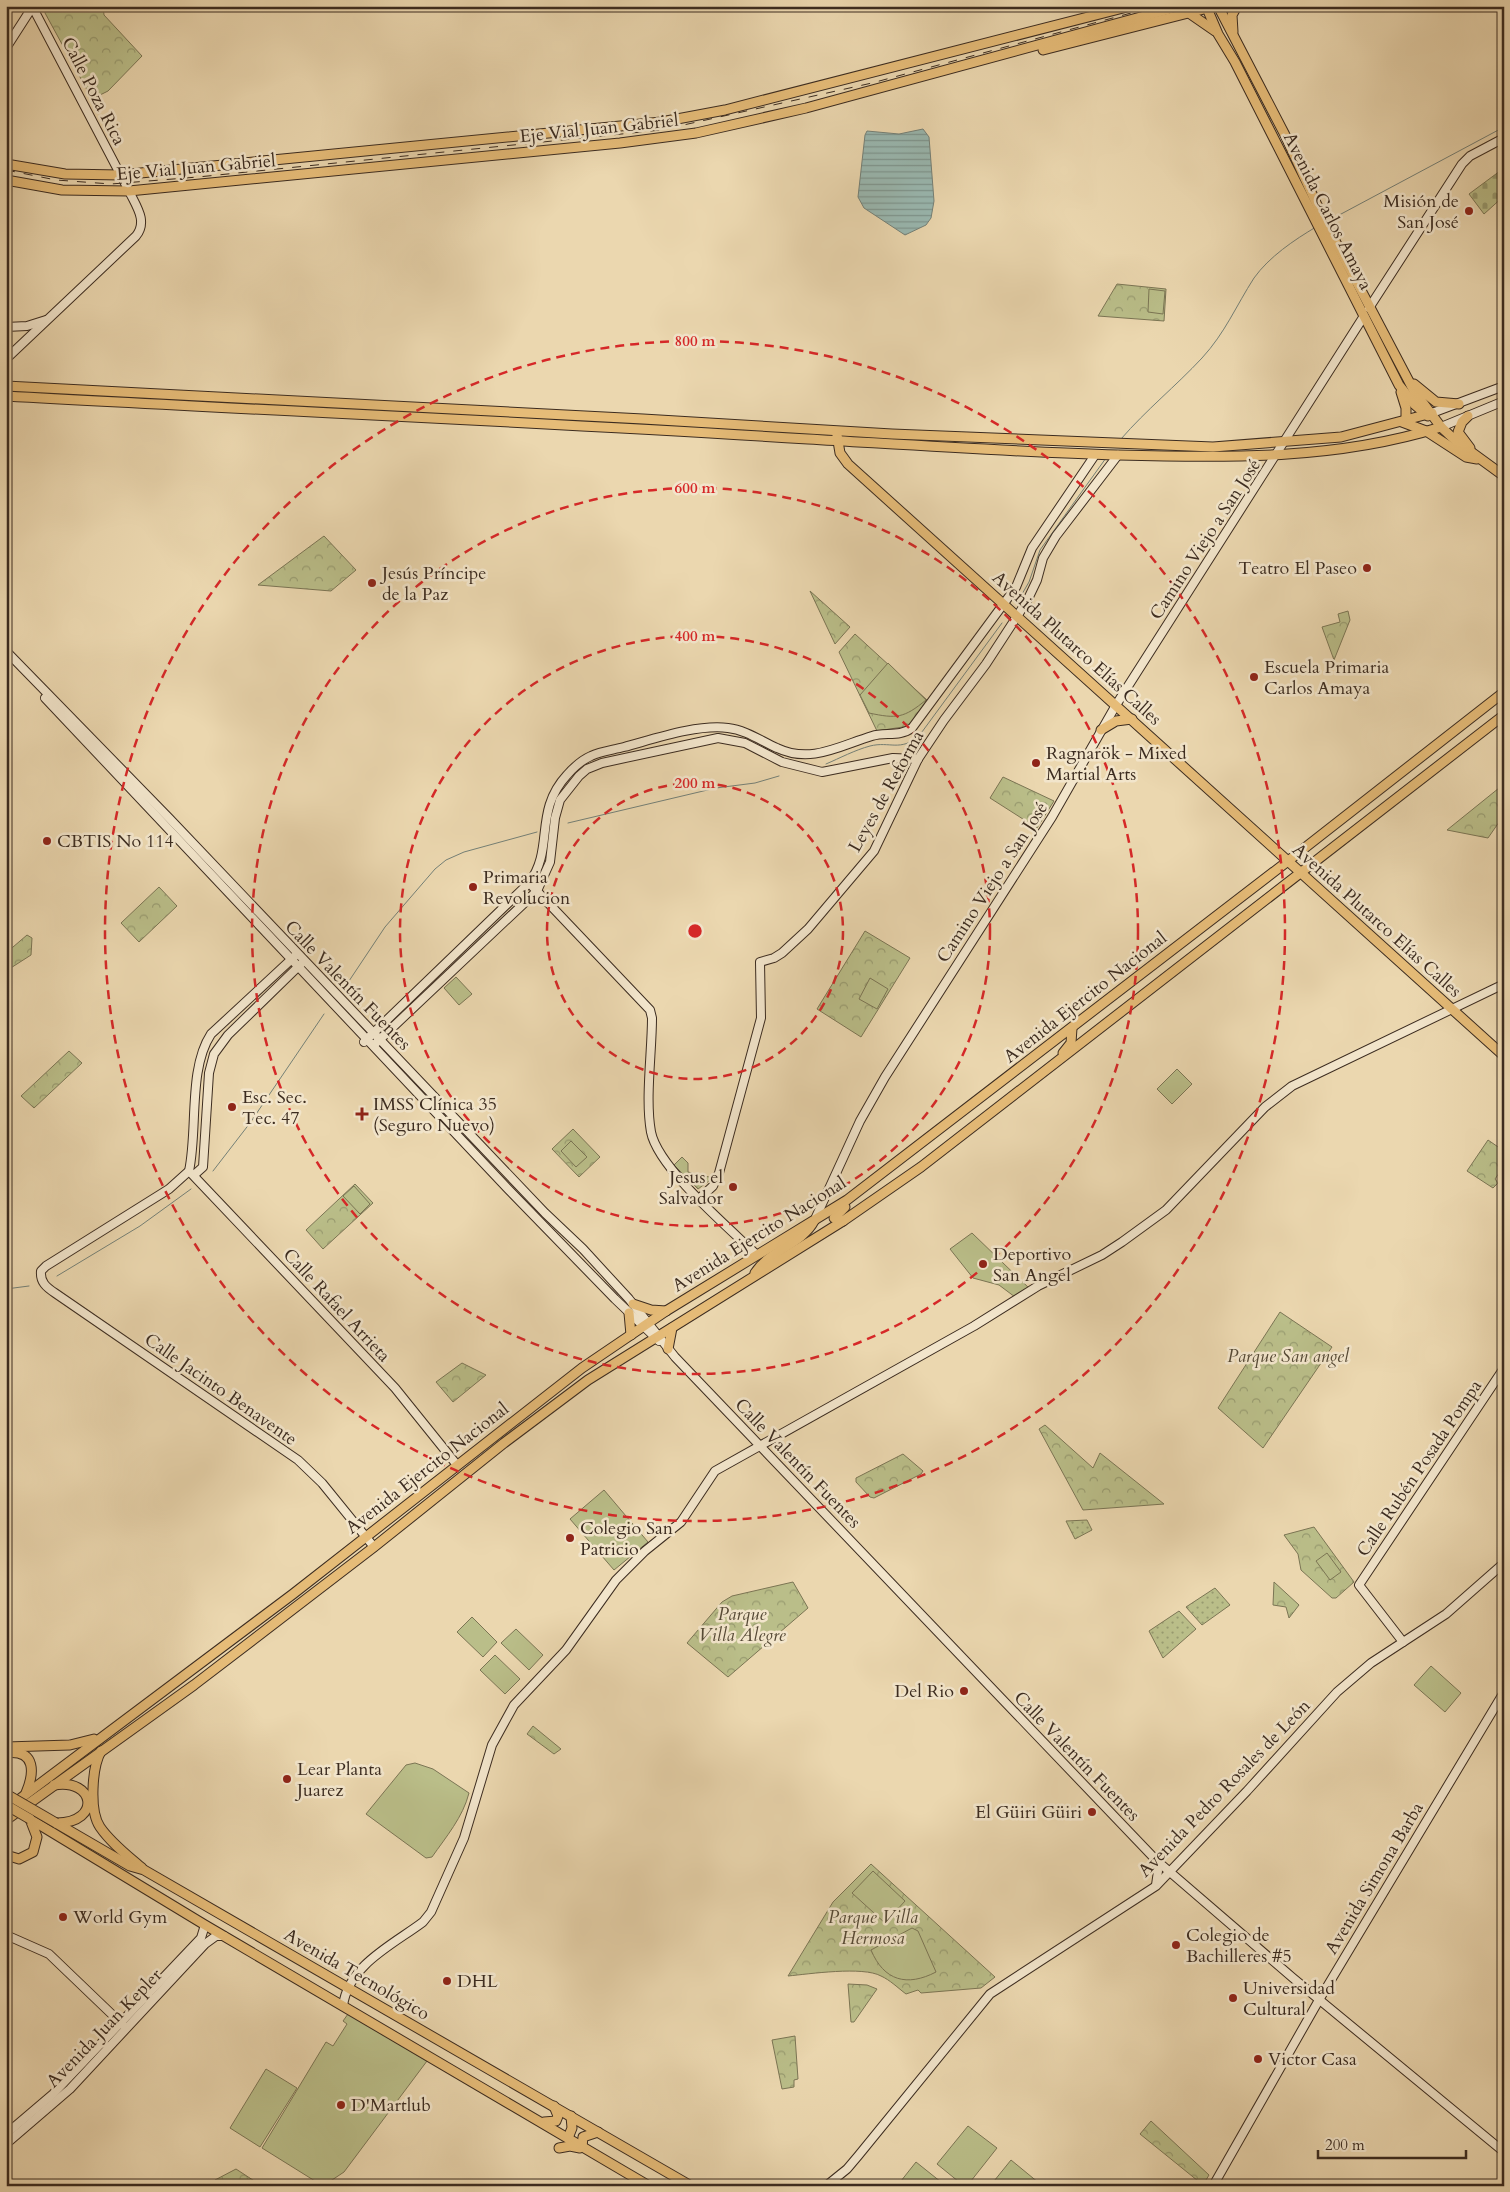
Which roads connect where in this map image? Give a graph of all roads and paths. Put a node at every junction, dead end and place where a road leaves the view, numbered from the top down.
1 (32, 6) edge
2 (1112, 6) edge
3 (1131, 6) edge
4 (1181, 6) edge
5 (1237, 6) edge
6 (1212, 7) edge
7 (1191, 11) edge
8 (1218, 34) junction
9 (1233, 37) junction
10 (1004, 40) junction
11 (6, 48) edge
12 (988, 59) junction
13 (1504, 138) edge
14 (6, 164) edge
15 (120, 175) junction
16 (6, 180) edge
17 (129, 190) junction
18 (1321, 223) junction
19 (1369, 308) junction
20 (1364, 316) junction
21 (50, 318) junction
22 (6, 326) edge
23 (6, 359) edge
24 (1406, 377) junction
25 (1399, 385) junction
26 (1504, 386) edge
27 (7, 388) edge
28 (1504, 401) edge
29 (1459, 404) junction
30 (1468, 416) junction
31 (1437, 420) junction
32 (1404, 421) junction
33 (838, 430) junction
34 (1426, 431) junction
35 (837, 441) junction
36 (1283, 443) junction
37 (1212, 447) junction
38 (1099, 455) junction
39 (1117, 455) junction
40 (1275, 456) junction
41 (1208, 458) junction
42 (1478, 458) junction
43 (1504, 476) edge
44 (1005, 605) junction
45 (1016, 614) junction
46 (6, 651) edge
47 (6, 657) edge
48 (1504, 692) edge
49 (1116, 704) junction
50 (1504, 715) edge
51 (1132, 719) junction
52 (706, 728) junction
53 (1101, 730) junction
54 (707, 738) junction
55 (786, 752) junction
56 (803, 754) junction
57 (918, 760) junction
58 (799, 768) junction
59 (1288, 861) junction
60 (1301, 874) junction
61 (529, 883) junction
62 (537, 890) junction
63 (295, 956) junction
64 (302, 964) junction
65 (1504, 984) edge
66 (1450, 1009) junction
67 (1072, 1028) junction
68 (368, 1038) junction
69 (374, 1045) junction
70 (1504, 1056) edge
71 (1059, 1062) junction
72 (434, 1089) dead end
73 (437, 1100) junction
74 (192, 1173) junction
75 (858, 1192) junction
76 (700, 1198) junction
77 (816, 1217) junction
78 (843, 1221) junction
79 (756, 1255) junction
80 (598, 1265) junction
81 (590, 1273) junction
82 (753, 1277) junction
83 (708, 1286) junction
84 (715, 1300) junction
85 (633, 1304) junction
86 (666, 1311) junction
87 (629, 1313) junction
88 (646, 1325) junction
89 (672, 1328) junction
90 (631, 1336) junction
91 (657, 1337) junction
92 (666, 1346) junction
93 (604, 1353) junction
94 (1504, 1368) edge
95 (588, 1380) junction
96 (760, 1445) junction
97 (457, 1465) junction
98 (367, 1536) junction
99 (374, 1547) junction
100 (1504, 1563) edge
101 (1404, 1642) junction
102 (1504, 1692) edge
103 (158, 1694) junction
104 (134, 1727) junction
105 (100, 1738) junction
106 (6, 1747) edge
107 (103, 1749) junction
108 (6, 1753) edge
109 (51, 1786) junction
110 (6, 1794) edge
111 (26, 1795) junction
112 (6, 1807) edge
113 (30, 1819) junction
114 (6, 1820) edge
115 (56, 1823) junction
116 (6, 1855) edge
117 (1157, 1862) junction
118 (1178, 1864) junction
119 (144, 1870) junction
120 (1170, 1873) junction
121 (1181, 1883) junction
122 (1156, 1886) junction
123 (205, 1925) junction
124 (6, 1935) edge
125 (224, 1936) junction
126 (347, 1987) junction
127 (1319, 2000) junction
128 (343, 2006) junction
129 (123, 2025) junction
130 (554, 2106) junction
131 (574, 2118) junction
132 (544, 2122) junction
133 (598, 2132) junction
134 (6, 2134) edge
135 (568, 2138) junction
136 (6, 2144) edge
137 (559, 2148) dead end
138 (584, 2148) junction
139 (1504, 2152) edge
140 (649, 2186) edge
141 (690, 2186) edge
142 (826, 2186) edge
143 (1213, 2186) edge

1 - 11 street
1 - 15 street, Calle Poza Rica
2 - 10 main road
3 - 10 main road, Eje Vial Juan Gabriel
4 - 12 main road, Eje Vial Juan Gabriel
5 - 9 main road
6 - 7 main road
6 - 8 main road, Avenida Carlos Amaya
6 - 9 main road, Avenida Carlos Amaya
7 - 8 main road
7 - 12 main road
8 - 18 main road, Avenida Carlos Amaya
9 - 18 main road, Avenida Carlos Amaya
10 - 15 main road, Eje Vial Juan Gabriel
12 - 17 main road, Eje Vial Juan Gabriel
13 - 19 street
14 - 15 main road, Eje Vial Juan Gabriel
15 - 17 street, Calle Poza Rica
16 - 17 main road, Eje Vial Juan Gabriel
17 - 21 street, Calle Poza Rica
18 - 19 main road, Avenida Carlos Amaya
18 - 20 main road, Avenida Carlos Amaya
19 - 24 main road, Avenida Carlos Amaya
20 - 25 main road, Avenida Carlos Amaya
20 - 36 street, Camino Viejo a San José
21 - 22 street
21 - 23 street, Calle Poza Rica
24 - 29 main road
24 - 31 main road, Avenida Carlos Amaya
25 - 31 main road, Avenida Carlos Amaya
25 - 32 main road
26 - 29 street
27 - 33 main road
27 - 35 main road
28 - 30 street
29 - 31 street
30 - 31 street
30 - 42 main road
31 - 32 main road
31 - 34 main road
31 - 42 main road
32 - 34 main road
32 - 36 main road
33 - 35 main road
33 - 37 main road
34 - 40 main road
34 - 42 main road
35 - 38 main road
35 - 44 main road, Avenida Plutarco Elías Calles
36 - 37 main road
36 - 40 street, Camino Viejo a San José
37 - 41 main road
38 - 39 main road
38 - 44 street
39 - 41 main road
39 - 45 street, Leyes de Reforma
40 - 41 main road
40 - 49 street, Camino Viejo a San José
42 - 43 main road
44 - 45 main road, Avenida Plutarco Elías Calles
44 - 56 street
45 - 49 main road, Avenida Plutarco Elías Calles
45 - 57 street, Leyes de Reforma
46 - 63 street, Calle Valentín Fuentes
47 - 63 street, Calle Valentín Fuentes
48 - 59 main road, Avenida Ejercito Nacional
49 - 51 main road, Avenida Plutarco Elías Calles
49 - 53 street, Camino Viejo a San José
50 - 60 main road, Avenida Ejercito Nacional
51 - 53 main road
51 - 59 main road, Avenida Plutarco Elías Calles
52 - 54 street
52 - 55 street
52 - 61 street
53 - 77 street, Camino Viejo a San José
54 - 58 street
54 - 62 street
55 - 56 street
55 - 58 street
56 - 58 street
57 - 58 street
57 - 76 street, Leyes de Reforma
59 - 60 main road, Avenida Plutarco Elías Calles
59 - 67 main road, Avenida Ejercito Nacional
60 - 66 main road, Avenida Plutarco Elías Calles
60 - 71 main road, Avenida Ejercito Nacional
61 - 62 street
61 - 68 street
62 - 69 street
62 - 76 street
63 - 64 street, Calle Valentín Fuentes
63 - 74 street
64 - 68 street, Calle Valentín Fuentes
64 - 74 street
65 - 66 street
66 - 70 main road, Avenida Plutarco Elías Calles
66 - 96 street
67 - 71 main road
67 - 75 main road, Avenida Ejercito Nacional
68 - 69 street, Calle Valentín Fuentes
69 - 73 street, Calle Valentín Fuentes
69 - 81 street, Calle Valentín Fuentes
71 - 78 main road, Avenida Ejercito Nacional
72 - 73 street
73 - 80 street, Calle Valentín Fuentes
74 - 97 street, Calle Rafael Arrieta
74 - 98 street, Calle Jacinto Benavente
75 - 77 main road, Avenida Ejercito Nacional
75 - 78 main road
76 - 79 street
77 - 79 main road, Avenida Ejercito Nacional
77 - 82 main road
78 - 82 main road, Avenida Ejercito Nacional
79 - 83 main road, Avenida Ejercito Nacional
80 - 81 street
80 - 85 street, Calle Valentín Fuentes
81 - 87 street, Calle Valentín Fuentes
82 - 84 main road, Avenida Ejercito Nacional
83 - 84 main road
83 - 86 main road, Avenida Ejercito Nacional
84 - 89 main road, Avenida Ejercito Nacional
85 - 86 main road
85 - 88 street, Calle Valentín Fuentes
86 - 88 main road, Avenida Ejercito Nacional
87 - 88 street, Calle Valentín Fuentes
87 - 90 main road
88 - 90 main road, Avenida Ejercito Nacional
88 - 91 street, Calle Valentín Fuentes
89 - 91 main road, Avenida Ejercito Nacional
89 - 92 main road
90 - 93 main road, Avenida Ejercito Nacional
91 - 92 street, Calle Valentín Fuentes
91 - 95 main road, Avenida Ejercito Nacional
92 - 96 street, Calle Valentín Fuentes
93 - 95 main road
93 - 97 main road, Avenida Ejercito Nacional
94 - 101 street, Calle Rubén Posada Pompa
95 - 99 main road, Avenida Ejercito Nacional
96 - 117 street, Calle Valentín Fuentes
96 - 126 street
97 - 98 main road, Avenida Ejercito Nacional
98 - 99 street, Calle Jacinto Benavente
98 - 103 main road, Avenida Ejercito Nacional
99 - 104 main road, Avenida Ejercito Nacional
100 - 101 street, Avenida Pedro Rosales de León
101 - 118 street, Avenida Pedro Rosales de León
102 - 127 street, Avenida Simona Barba
103 - 104 main road
103 - 105 main road, Avenida Ejercito Nacional
104 - 107 main road, Avenida Ejercito Nacional
105 - 106 main road
105 - 111 main road, Avenida Ejercito Nacional
107 - 109 main road, Avenida Ejercito Nacional
107 - 119 main road
108 - 111 main road
109 - 114 main road, Avenida Ejercito Nacional
109 - 115 main road
110 - 115 main road, Avenida Tecnológico, bridge
111 - 112 main road, Avenida Ejercito Nacional
112 - 113 main road, Avenida Tecnológico, bridge
113 - 116 main road
113 - 123 main road, Avenida Tecnológico
115 - 119 main road, Avenida Tecnológico
117 - 118 street
117 - 120 street, Calle Valentín Fuentes
117 - 122 street
118 - 120 street, Avenida Pedro Rosales de León
119 - 126 main road, Avenida Tecnológico
120 - 121 street, Calle Valentín Fuentes
120 - 122 street, Avenida Pedro Rosales de León
121 - 122 street
121 - 127 street, Calle Valentín Fuentes
122 - 142 street, Avenida Pedro Rosales de León
123 - 125 main road, Avenida Tecnológico
123 - 129 street, Avenida Juan Kepler
124 - 129 street
125 - 128 main road, Avenida Tecnológico
125 - 129 street, Avenida Juan Kepler
126 - 128 street
126 - 130 main road, Avenida Tecnológico
127 - 139 street, Calle Valentín Fuentes
127 - 143 street, Avenida Simona Barba
128 - 132 main road, Avenida Tecnológico
129 - 134 street, Avenida Juan Kepler
129 - 136 street, Avenida Juan Kepler
130 - 131 main road, Avenida Tecnológico
130 - 132 main road
131 - 133 main road, Avenida Tecnológico
131 - 135 main road
132 - 135 main road, Avenida Tecnológico
133 - 138 main road
133 - 141 main road, Avenida Tecnológico
135 - 138 main road, Avenida Tecnológico
137 - 138 main road
138 - 140 main road, Avenida Tecnológico

